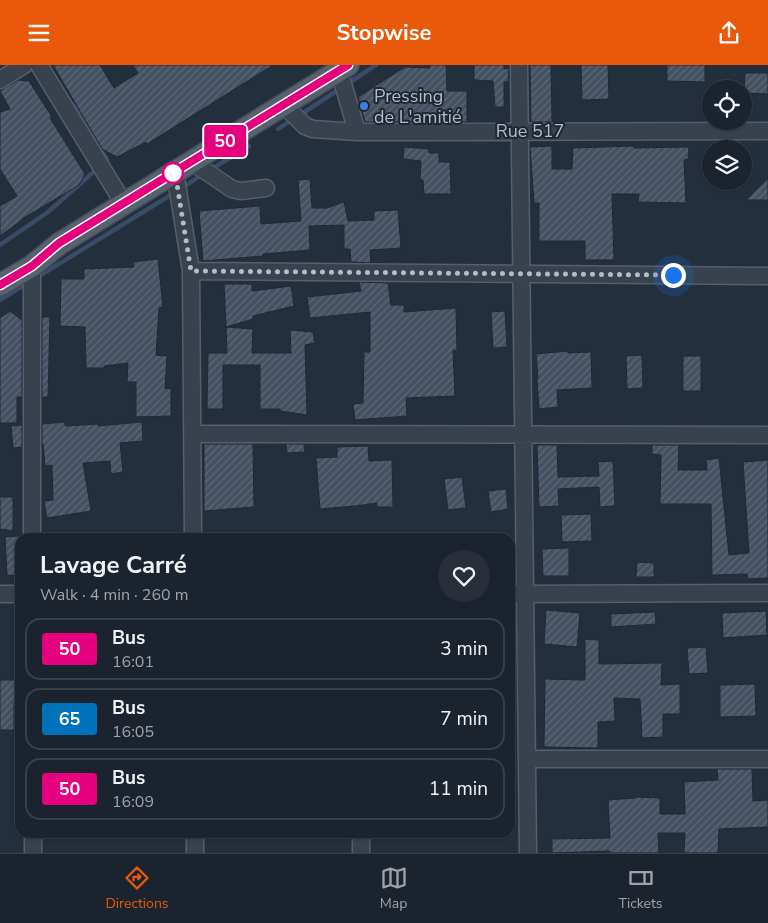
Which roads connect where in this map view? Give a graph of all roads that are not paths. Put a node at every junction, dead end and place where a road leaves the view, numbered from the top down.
1 (24, 65) edge
2 (38, 65) edge
3 (518, 65) edge
4 (344, 68) edge
5 (0, 80) edge
6 (284, 105) junction
7 (519, 131) junction
8 (768, 131) edge
9 (357, 132) junction
10 (183, 167) junction
11 (266, 188) dead end
12 (124, 204) junction
13 (32, 266) junction
14 (191, 271) junction
15 (521, 273) junction
16 (768, 275) edge
17 (0, 285) edge
18 (192, 434) junction
19 (523, 435) junction
20 (768, 435) edge
21 (32, 533) edge
22 (193, 533) edge
23 (768, 593) edge
24 (0, 594) edge
25 (15, 594) edge
26 (518, 594) edge
27 (527, 759) junction
28 (768, 759) edge
29 (33, 838) edge
30 (195, 838) edge
31 (361, 838) edge
32 (33, 853) edge
33 (195, 853) edge
34 (361, 853) edge
35 (528, 853) edge

1 - 5 street
2 - 12 street
3 - 7 street
4 - 6 main road
4 - 9 street
6 - 9 street, Rue 517
6 - 10 main road
7 - 8 street, Rue 517
7 - 9 street, Rue 517
7 - 15 street
10 - 11 street
10 - 12 main road
10 - 14 street
12 - 13 main road
13 - 17 main road
13 - 21 street
14 - 15 street
14 - 18 street
15 - 16 street
15 - 19 street
18 - 19 street
18 - 22 street
19 - 20 street
19 - 26 street
23 - 26 street
24 - 25 street
26 - 27 street
27 - 28 street
27 - 35 street
29 - 32 street
30 - 33 street
31 - 34 street

